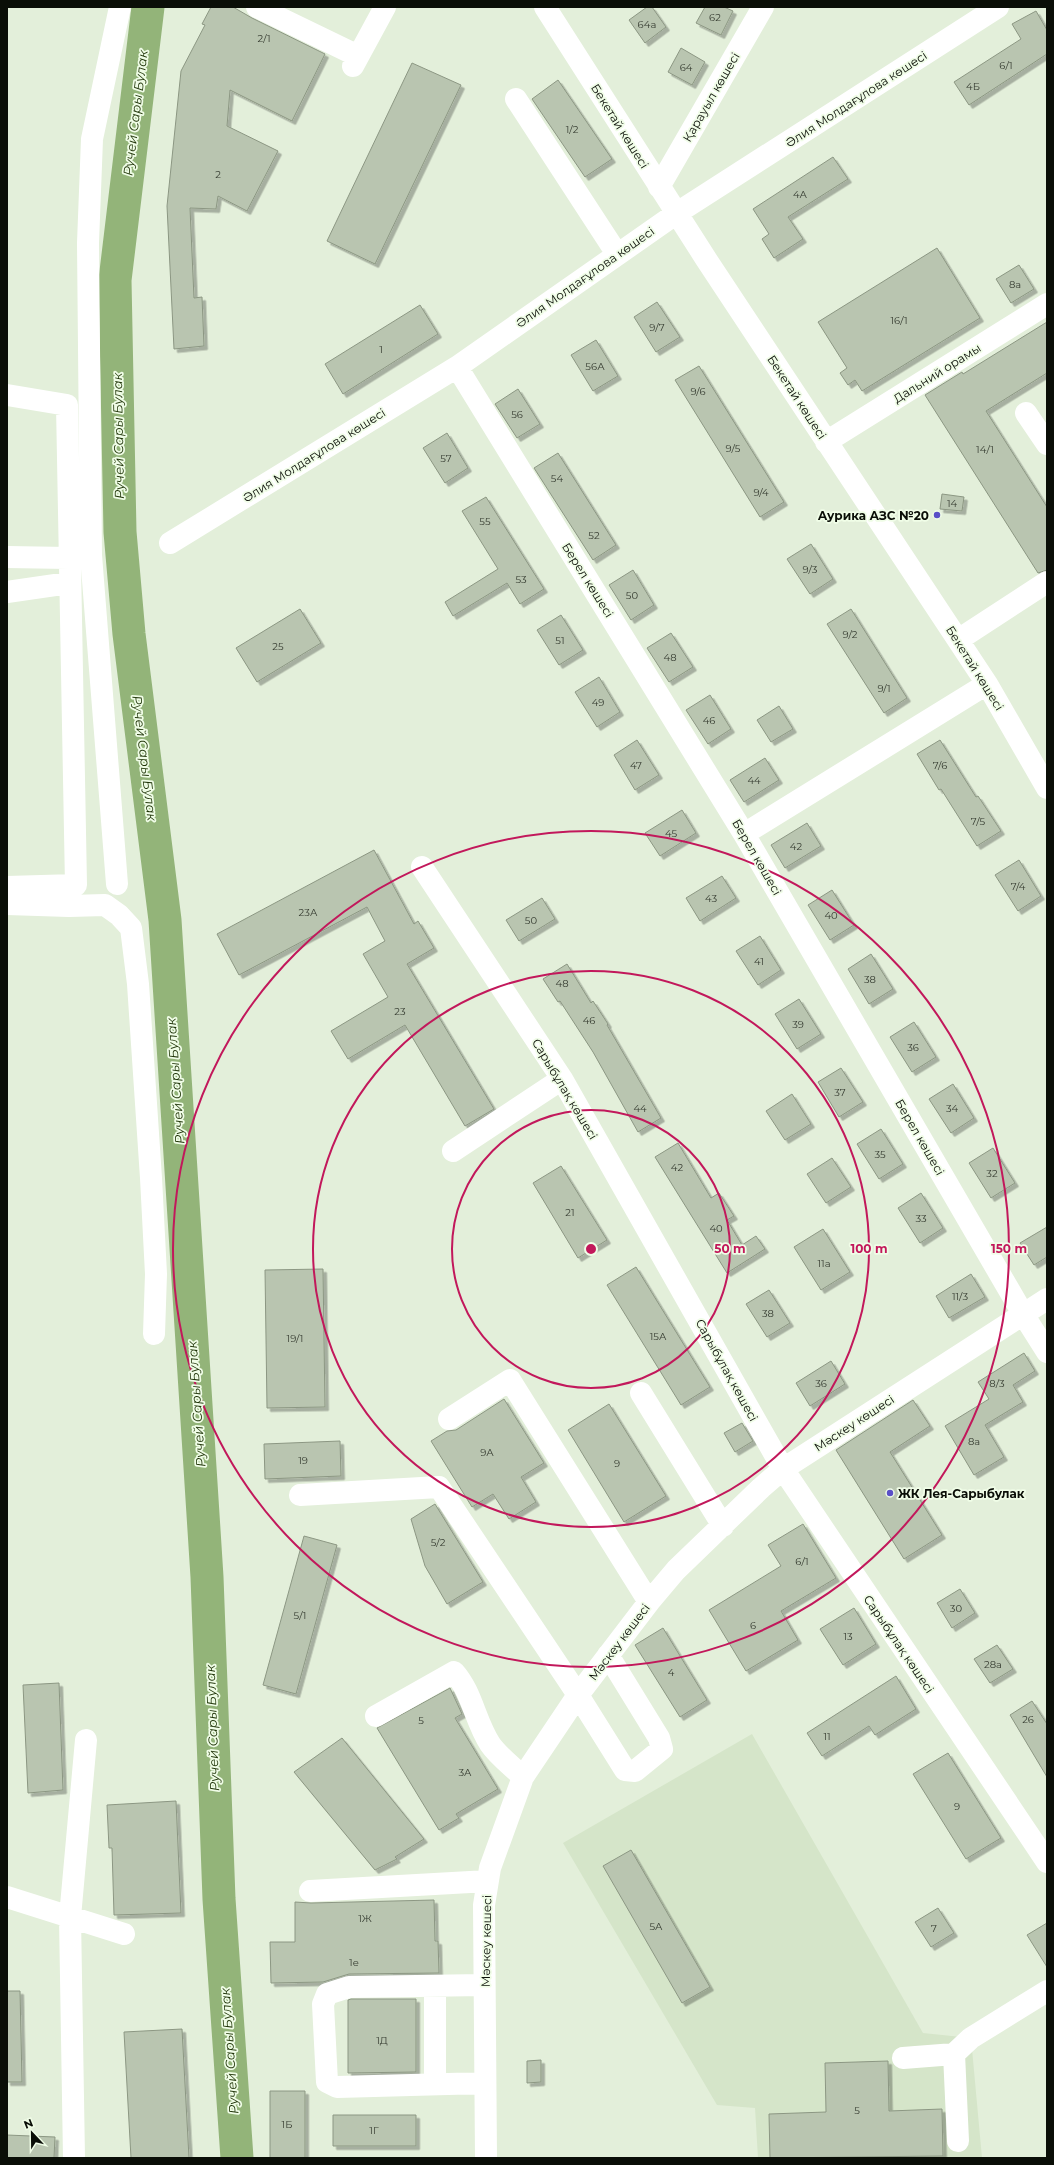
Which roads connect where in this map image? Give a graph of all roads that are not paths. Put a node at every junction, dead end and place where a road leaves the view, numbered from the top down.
1 (120, 7) edge
2 (257, 7) edge
3 (385, 7) edge
4 (545, 7) edge
5 (763, 7) edge
6 (998, 7) edge
7 (516, 99) dead end
8 (659, 187) junction
9 (677, 214) junction
10 (617, 254) junction
11 (1047, 304) edge
12 (458, 367) junction
13 (7, 395) edge
14 (1026, 413) dead end
15 (826, 442) junction
16 (1047, 444) edge
17 (170, 544) dead end
18 (91, 555) junction
19 (7, 557) edge
20 (69, 558) junction
21 (1047, 582) edge
22 (69, 583) junction
23 (7, 592) edge
24 (958, 640) junction
25 (987, 684) junction
26 (1047, 788) edge
27 (744, 834) junction
28 (422, 868) dead end
29 (117, 884) dead end
30 (7, 887) edge
31 (7, 904) edge
32 (562, 1079) junction
33 (453, 1151) dead end
34 (1047, 1299) edge
35 (1023, 1314) junction
36 (154, 1334) dead end
37 (1047, 1352) edge
38 (641, 1393) dead end
39 (449, 1419) dead end
40 (783, 1469) junction
41 (300, 1495) dead end
42 (723, 1526) junction
43 (649, 1602) junction
44 (608, 1655) junction
45 (578, 1694) junction
46 (376, 1716) dead end
47 (86, 1740) dead end
48 (523, 1777) junction
49 (1047, 1862) edge
50 (488, 1881) junction
51 (310, 1891) dead end
52 (7, 1897) edge
53 (70, 1917) junction
54 (124, 1934) dead end
55 (484, 1985) junction
56 (435, 1986) junction
57 (1047, 1991) edge
58 (954, 2054) junction
59 (903, 2058) dead end
60 (485, 2083) junction
61 (435, 2084) junction
62 (958, 2141) dead end
63 (74, 2158) edge
64 (486, 2158) edge

1 - 18 street
2 - 3 street
4 - 8 street, Бекетай көшесі
5 - 8 street, Қарауыл көшесі
6 - 9 street, Әлия Молдағұлова көшесі
7 - 10 street
8 - 9 street, Бекетай көшесі
9 - 10 street, Әлия Молдағұлова көшесі
9 - 15 street, Бекетай көшесі
10 - 12 street, Әлия Молдағұлова көшесі
11 - 15 street, Дальний орамы
12 - 17 street, Әлия Молдағұлова көшесі
12 - 27 street, Берел көшесі
13 - 20 street
14 - 16 street
15 - 24 street, Бекетай көшесі
18 - 20 street
18 - 29 street
19 - 20 street
20 - 22 street
21 - 24 street
22 - 23 street
22 - 30 street
24 - 25 street, Бекетай көшесі
25 - 26 street, Бекетай көшесі
25 - 27 street
27 - 35 street, Берел көшесі
28 - 32 street, Сарыбұлақ көшесі
31 - 36 street
32 - 33 street
32 - 40 street, Сарыбұлақ көшесі
34 - 35 street, Мәскеу көшесі
35 - 37 street, Берел көшесі
35 - 40 street, Мәскеу көшесі
38 - 42 street
39 - 43 street
40 - 42 street, Мәскеу көшесі
40 - 49 street, Сарыбұлақ көшесі
41 - 45 street
42 - 43 street, Мәскеу көшесі
43 - 44 street, Мәскеу көшесі
44 - 45 street, Мәскеу көшесі
44 - 45 street
45 - 48 street, Мәскеу көшесі
46 - 48 street
47 - 53 street
48 - 50 street, Мәскеу көшесі
50 - 51 street
50 - 55 street, Мәскеу көшесі
52 - 53 street
53 - 54 street
53 - 63 street
55 - 56 street
55 - 60 street, Мәскеу көшесі
56 - 61 street
56 - 61 street
57 - 58 street
58 - 59 street
58 - 62 street
60 - 61 street
60 - 64 street, Мәскеу көшесі

